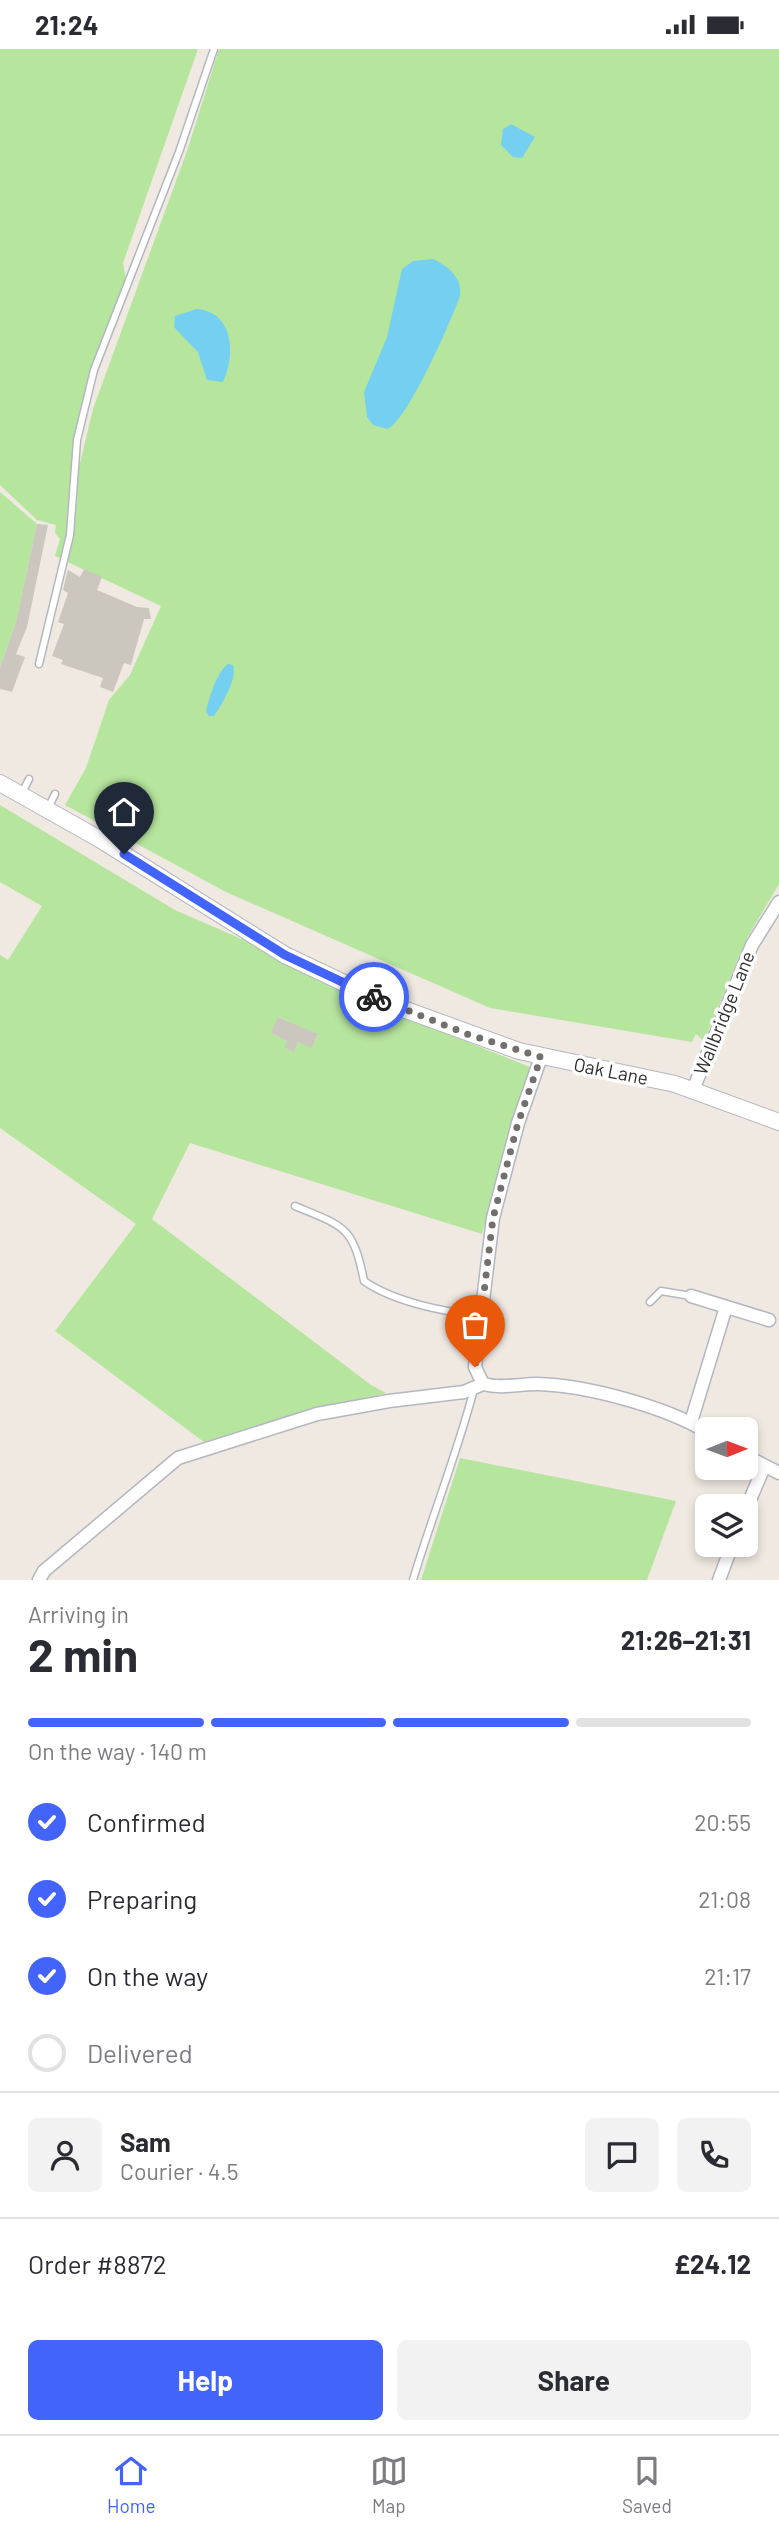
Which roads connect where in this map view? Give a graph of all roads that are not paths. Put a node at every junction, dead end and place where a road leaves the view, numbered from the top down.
1 (214, 49) edge
2 (39, 664) dead end
3 (29, 779) dead end
4 (0, 783) edge
5 (55, 794) dead end
6 (21, 795) junction
7 (47, 810) junction
8 (779, 902) edge
9 (541, 1057) junction
10 (693, 1090) junction
11 (779, 1122) edge
12 (295, 1206) dead end
13 (691, 1296) joint
14 (650, 1302) dead end
15 (726, 1307) junction
16 (481, 1316) junction
17 (769, 1320) dead end
18 (479, 1386) junction
19 (691, 1422) junction
20 (695, 1424) edge
21 (758, 1463) edge
22 (764, 1467) junction
23 (779, 1473) edge
24 (753, 1494) edge
25 (728, 1557) edge
26 (39, 1580) edge
27 (413, 1580) edge
28 (719, 1580) edge

1 - 2 lane
3 - 6 lane
4 - 6 street, Oak Lane
5 - 7 lane
6 - 7 street, Oak Lane
7 - 9 street, Oak Lane
8 - 10 street, Wallbridge Lane
9 - 10 street, Oak Lane
9 - 16 street
10 - 11 street, Oak Lane
12 - 16 lane
13 - 14 lane
13 - 15 street
15 - 17 street
15 - 19 street
16 - 18 street
18 - 19 street
18 - 26 street
18 - 27 lane
19 - 20 street
21 - 22 street
22 - 23 street
22 - 24 street
25 - 28 street

